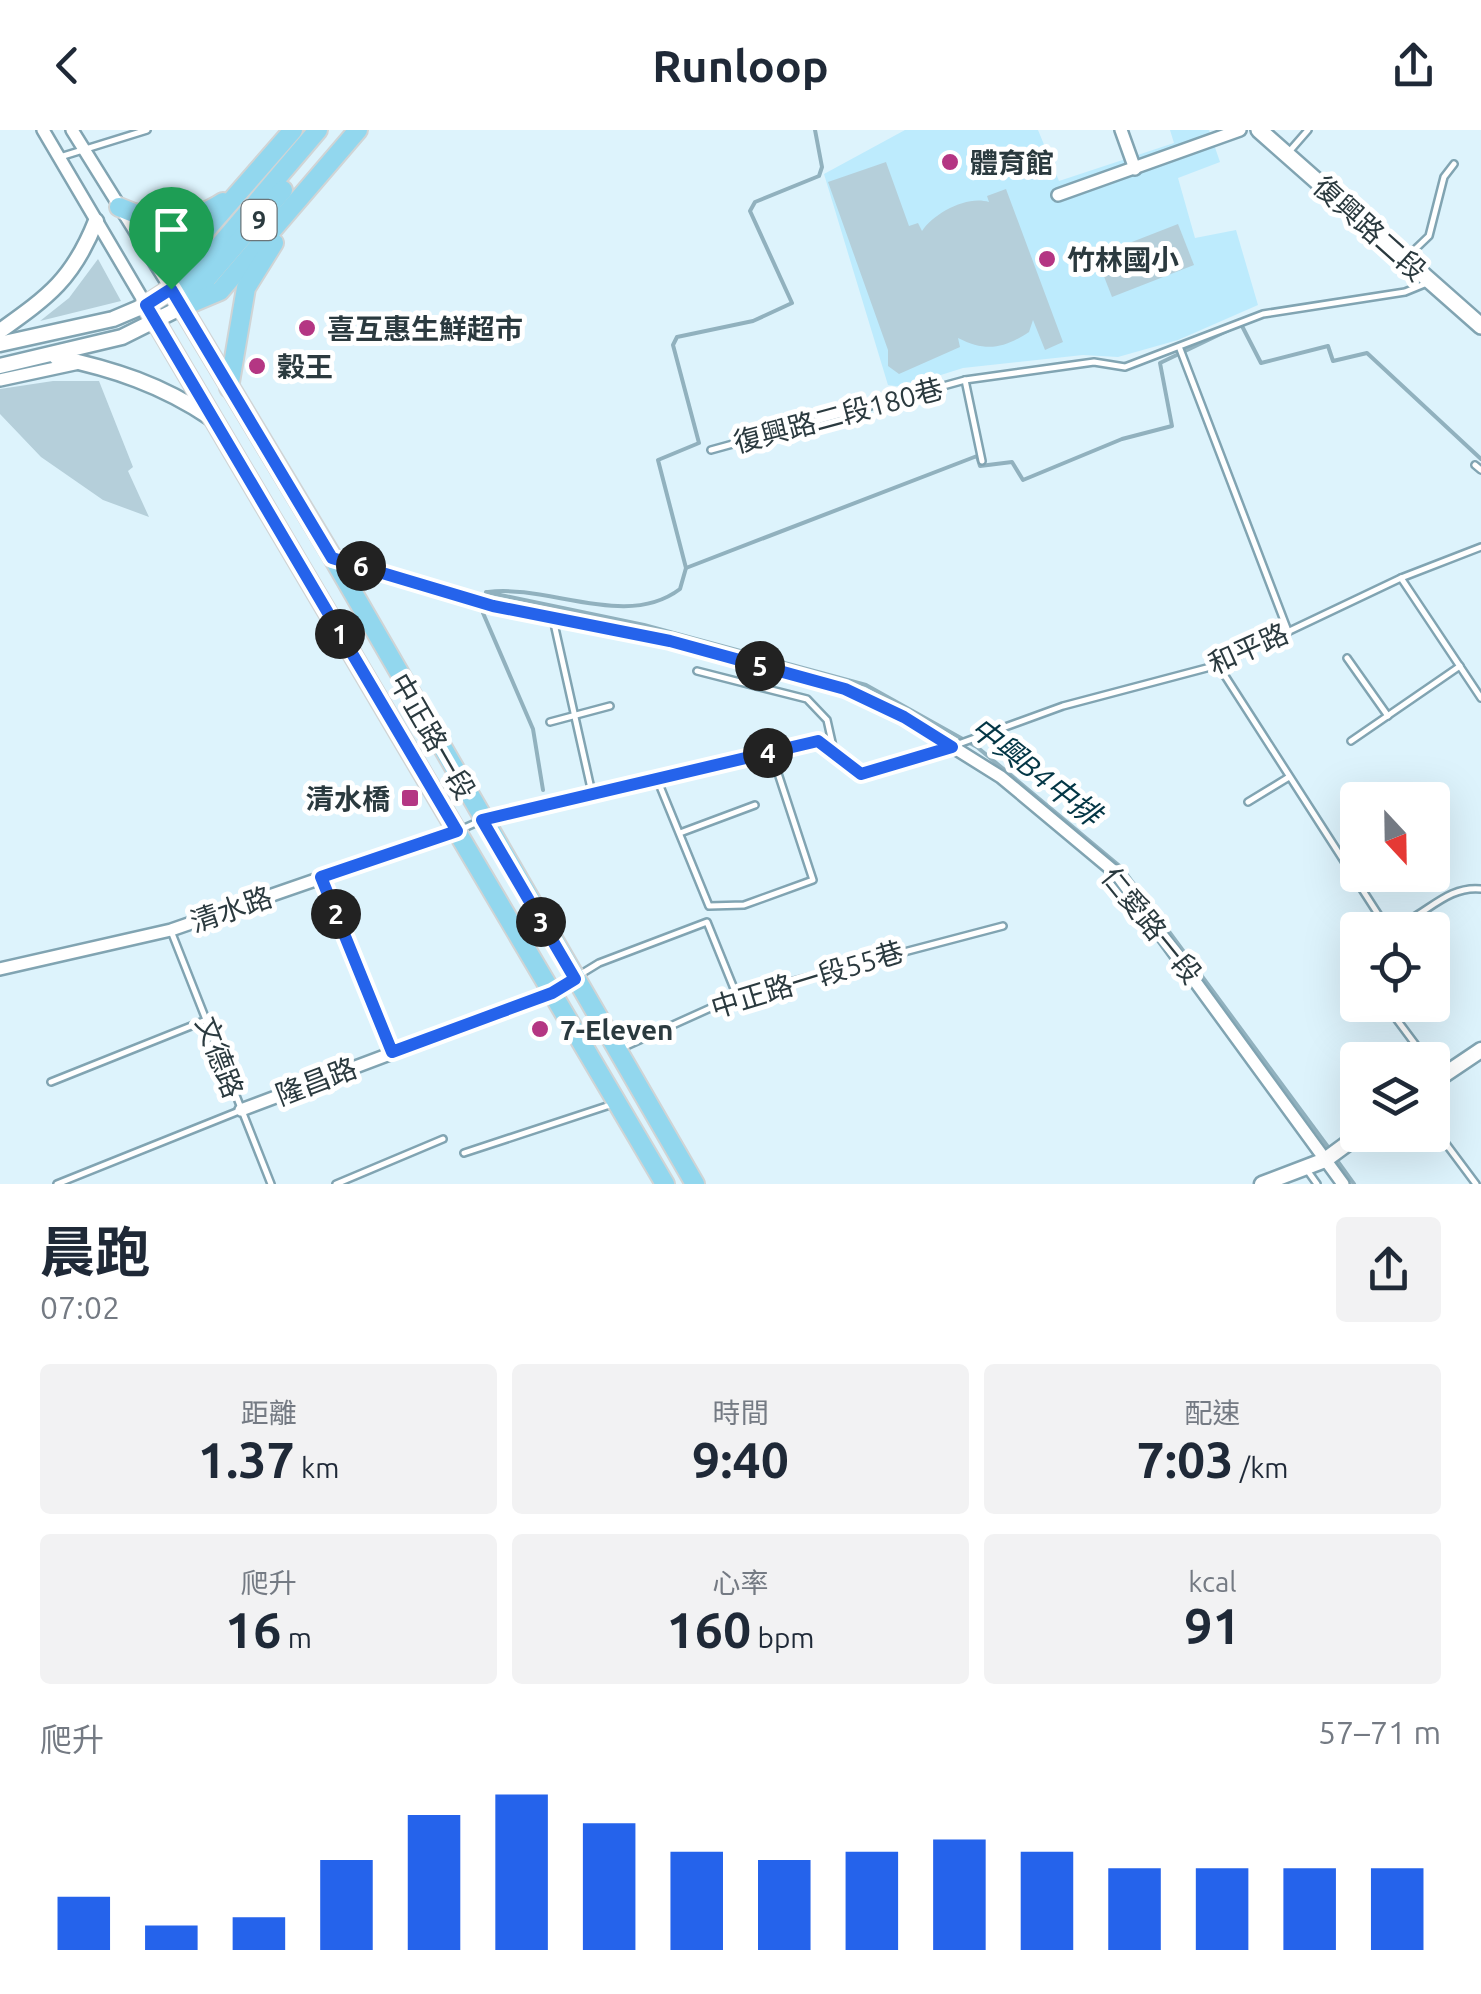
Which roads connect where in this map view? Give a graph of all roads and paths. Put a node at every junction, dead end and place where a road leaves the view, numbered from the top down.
1 (43, 130) edge
2 (72, 130) edge
3 (147, 130) edge
4 (293, 130) edge
5 (318, 130) edge
6 (334, 130) edge
7 (358, 130) edge
8 (1122, 130) edge
9 (1240, 130) edge
10 (1259, 130) edge
11 (1308, 130) edge
12 (82, 147) junction
13 (1288, 153) junction
14 (59, 158) junction
15 (1454, 164) dead end
16 (1135, 169) junction
17 (247, 183) junction
18 (1058, 195) dead end
19 (302, 199) junction
20 (119, 207) junction
21 (96, 221) junction
22 (1405, 259) junction
23 (1430, 282) junction
24 (171, 289) junction
25 (182, 307) junction
26 (151, 313) junction
27 (1481, 326) edge
28 (1, 329) edge
29 (0, 344) edge
30 (1180, 349) junction
31 (51, 356) junction
32 (81, 362) junction
33 (0, 366) edge
34 (0, 380) edge
35 (965, 380) junction
36 (229, 388) junction
37 (214, 420) junction
38 (711, 450) dead end
39 (982, 461) dead end
40 (1475, 464) dead end
41 (1481, 470) edge
42 (1481, 547) edge
43 (332, 558) junction
44 (1401, 578) junction
45 (552, 616) junction
46 (1288, 631) junction
47 (1347, 658) dead end
48 (1218, 665) junction
49 (1460, 666) junction
50 (697, 672) dead end
51 (1481, 698) edge
52 (610, 706) dead end
53 (575, 716) junction
54 (1388, 716) junction
55 (550, 722) dead end
56 (1351, 742) dead end
57 (952, 747) junction
58 (834, 751) junction
59 (772, 752) junction
60 (1289, 778) junction
61 (657, 779) junction
62 (592, 794) junction
63 (1248, 802) dead end
64 (756, 805) dead end
65 (482, 820) junction
66 (457, 831) junction
67 (680, 833) junction
68 (321, 877) junction
69 (1481, 889) edge
70 (1374, 912) edge
71 (1422, 912) edge
72 (1004, 926) dead end
73 (171, 930) junction
74 (0, 970) edge
75 (575, 979) junction
76 (552, 993) junction
77 (737, 996) junction
78 (206, 1020) junction
79 (617, 1050) junction
80 (1481, 1050) edge
81 (392, 1052) junction
82 (1450, 1068) edge
83 (50, 1082) dead end
84 (617, 1102) junction
85 (241, 1110) junction
86 (443, 1138) dead end
87 (1340, 1149) edge
88 (1450, 1149) edge
89 (464, 1153) dead end
90 (1325, 1160) junction
91 (1304, 1168) junction
92 (1481, 1168) edge
93 (1470, 1176) junction
94 (57, 1184) edge
95 (271, 1184) edge
96 (336, 1184) edge
97 (666, 1184) edge
98 (695, 1184) edge
99 (1262, 1184) edge
100 (1317, 1184) edge
101 (1343, 1184) edge
102 (1476, 1184) edge

1 - 14 street
2 - 12 street
3 - 12 lane
4 - 17 main road
5 - 24 main road, 9
6 - 25 main road, 9
7 - 19 main road
8 - 16 street
9 - 16 street
10 - 13 main road, 復興路二段
11 - 13 lane
12 - 14 lane
12 - 20 street
13 - 22 main road, 復興路二段
14 - 21 street
15 - 22 lane
16 - 18 street
17 - 20 main road
17 - 24 main road
19 - 25 main road
19 - 36 main road
20 - 24 street
21 - 26 street
21 - 28 street
22 - 23 main road, 復興路二段
23 - 27 main road, 復興路二段
23 - 30 lane, 復興路二段180巷
24 - 25 main road, 中正路一段
24 - 26 main road, 9
25 - 26 street
25 - 36 main road, 中正路一段
26 - 29 street
26 - 31 street
26 - 37 main road, 中正路一段
30 - 35 lane, 復興路二段180巷
30 - 46 lane
31 - 32 street
31 - 33 street
32 - 34 street
32 - 37 street
35 - 38 lane, 復興路二段180巷
35 - 39 lane, 復興路二段180巷
36 - 43 main road, 中正路一段
37 - 66 main road, 中正路一段
40 - 41 lane
42 - 44 lane, 和平路
43 - 45 street, 仁愛路一段
43 - 65 main road, 中正路一段
44 - 46 lane, 和平路
44 - 49 lane
45 - 53 lane
45 - 57 street, 仁愛路一段
46 - 48 lane, 和平路
47 - 54 lane
48 - 57 lane, 和平路
48 - 60 lane
49 - 51 lane
49 - 54 lane
50 - 58 lane
52 - 53 lane
53 - 55 lane
53 - 62 lane
54 - 56 lane
57 - 58 lane, 和平路
57 - 90 street, 仁愛路一段
58 - 59 lane
59 - 61 lane
59 - 67 lane
60 - 63 lane
60 - 70 lane
61 - 62 lane
61 - 67 lane
62 - 65 lane
64 - 67 lane
65 - 66 lane
65 - 75 main road, 中正路一段
66 - 68 street, 清水路
66 - 76 main road, 中正路一段
68 - 73 street, 清水路
68 - 81 street
69 - 71 lane
72 - 77 lane, 中正路一段55巷
73 - 74 street, 清水路
73 - 78 lane, 文德路
75 - 76 street, 隆昌路
75 - 77 lane
75 - 79 main road, 中正路一段
76 - 81 street, 隆昌路
76 - 84 main road, 中正路一段
77 - 79 lane, 中正路一段55巷
78 - 83 lane
78 - 85 lane, 文德路
79 - 98 main road, 中正路一段
80 - 82 street
81 - 85 street, 隆昌路
84 - 89 lane
84 - 97 main road, 中正路一段
85 - 94 lane, 隆昌路
85 - 95 lane, 文德路
86 - 96 lane
87 - 90 street
88 - 93 lane
90 - 91 street
90 - 101 street, 仁愛路一段
91 - 99 street
91 - 100 lane
92 - 93 lane
93 - 102 lane

